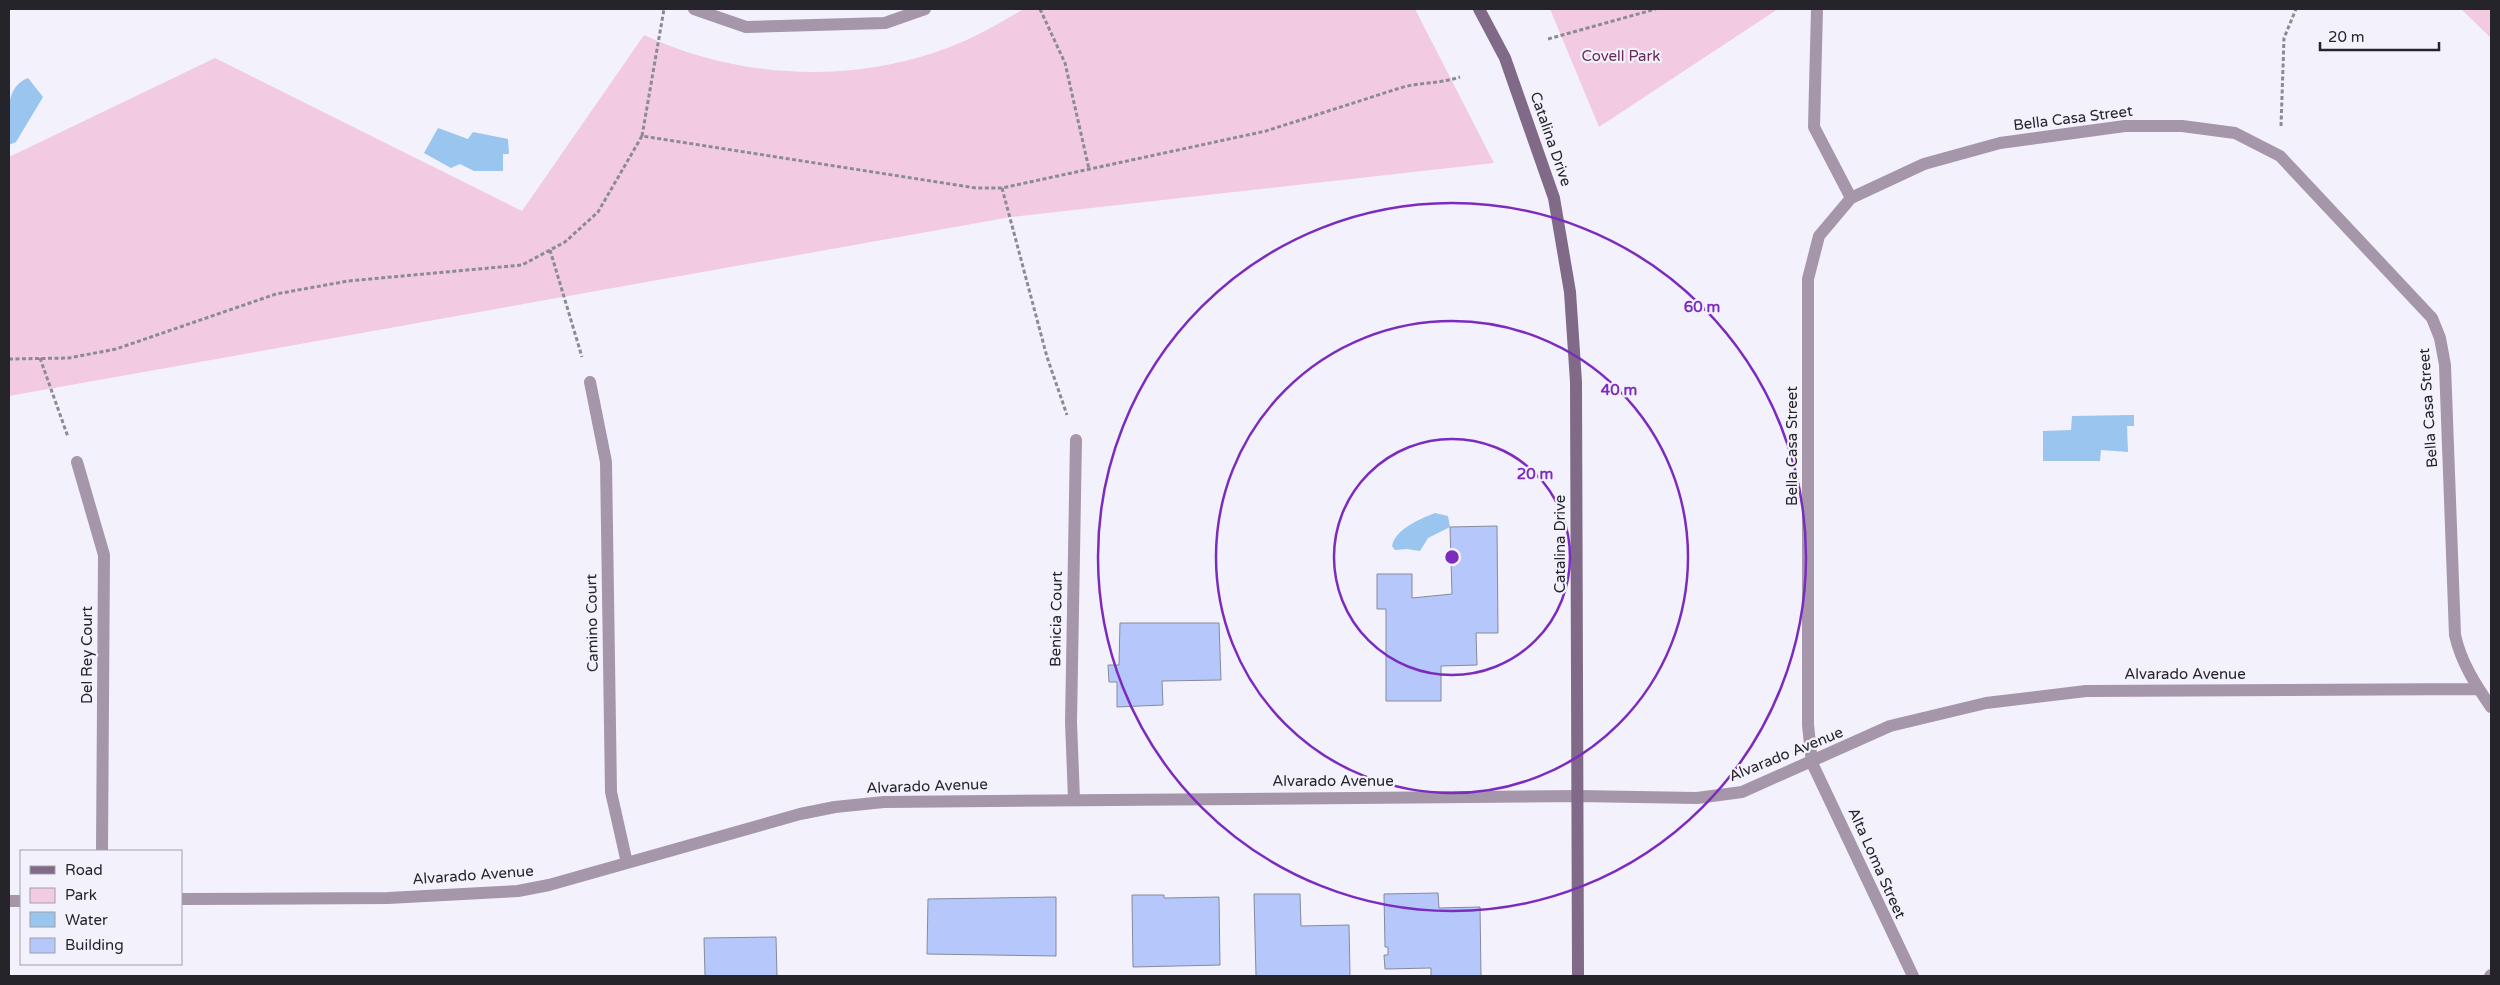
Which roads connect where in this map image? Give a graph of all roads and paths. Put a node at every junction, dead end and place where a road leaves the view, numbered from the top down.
1 (664, 9) edge
2 (694, 9) edge
3 (925, 9) edge
4 (1040, 9) edge
5 (1479, 9) edge
6 (1656, 9) edge
7 (1817, 9) edge
8 (2296, 9) edge
9 (1548, 39) dead end
10 (1460, 77) dead end
11 (642, 136) junction
12 (2280, 156) junction
13 (1088, 169) junction
14 (1002, 188) junction
15 (1851, 198) junction
16 (550, 250) junction
17 (40, 358) junction
18 (9, 359) edge
19 (590, 382) joint
20 (1076, 440) joint
21 (77, 462) joint
22 (2478, 689) junction
23 (2491, 707) edge
24 (1812, 763) junction
25 (1577, 796) junction
26 (1074, 799) junction
27 (102, 850) edge
28 (627, 863) junction
29 (182, 899) edge
30 (1578, 976) edge
31 (1913, 976) edge

1 - 11 path
2 - 3 street
4 - 13 path
5 - 25 street, Catalina Drive
6 - 9 path
7 - 15 street
8 - 12 path
10 - 13 path
11 - 14 path
11 - 16 path
12 - 15 street, Bella Casa Street
12 - 22 street, Bella Casa Street
13 - 14 path
14 - 20 path
15 - 24 street, Bella Casa Street
16 - 17 path
16 - 19 path
17 - 18 path
17 - 21 path
19 - 28 street, Camino Court
20 - 26 street, Benicia Court
21 - 27 street, Del Rey Court
22 - 23 street
22 - 24 street, Alvarado Avenue
24 - 25 street, Alvarado Avenue
24 - 31 street, Alta Loma Street
25 - 26 street, Alvarado Avenue
25 - 30 street, Catalina Drive
26 - 28 street, Alvarado Avenue
28 - 29 street, Alvarado Avenue

